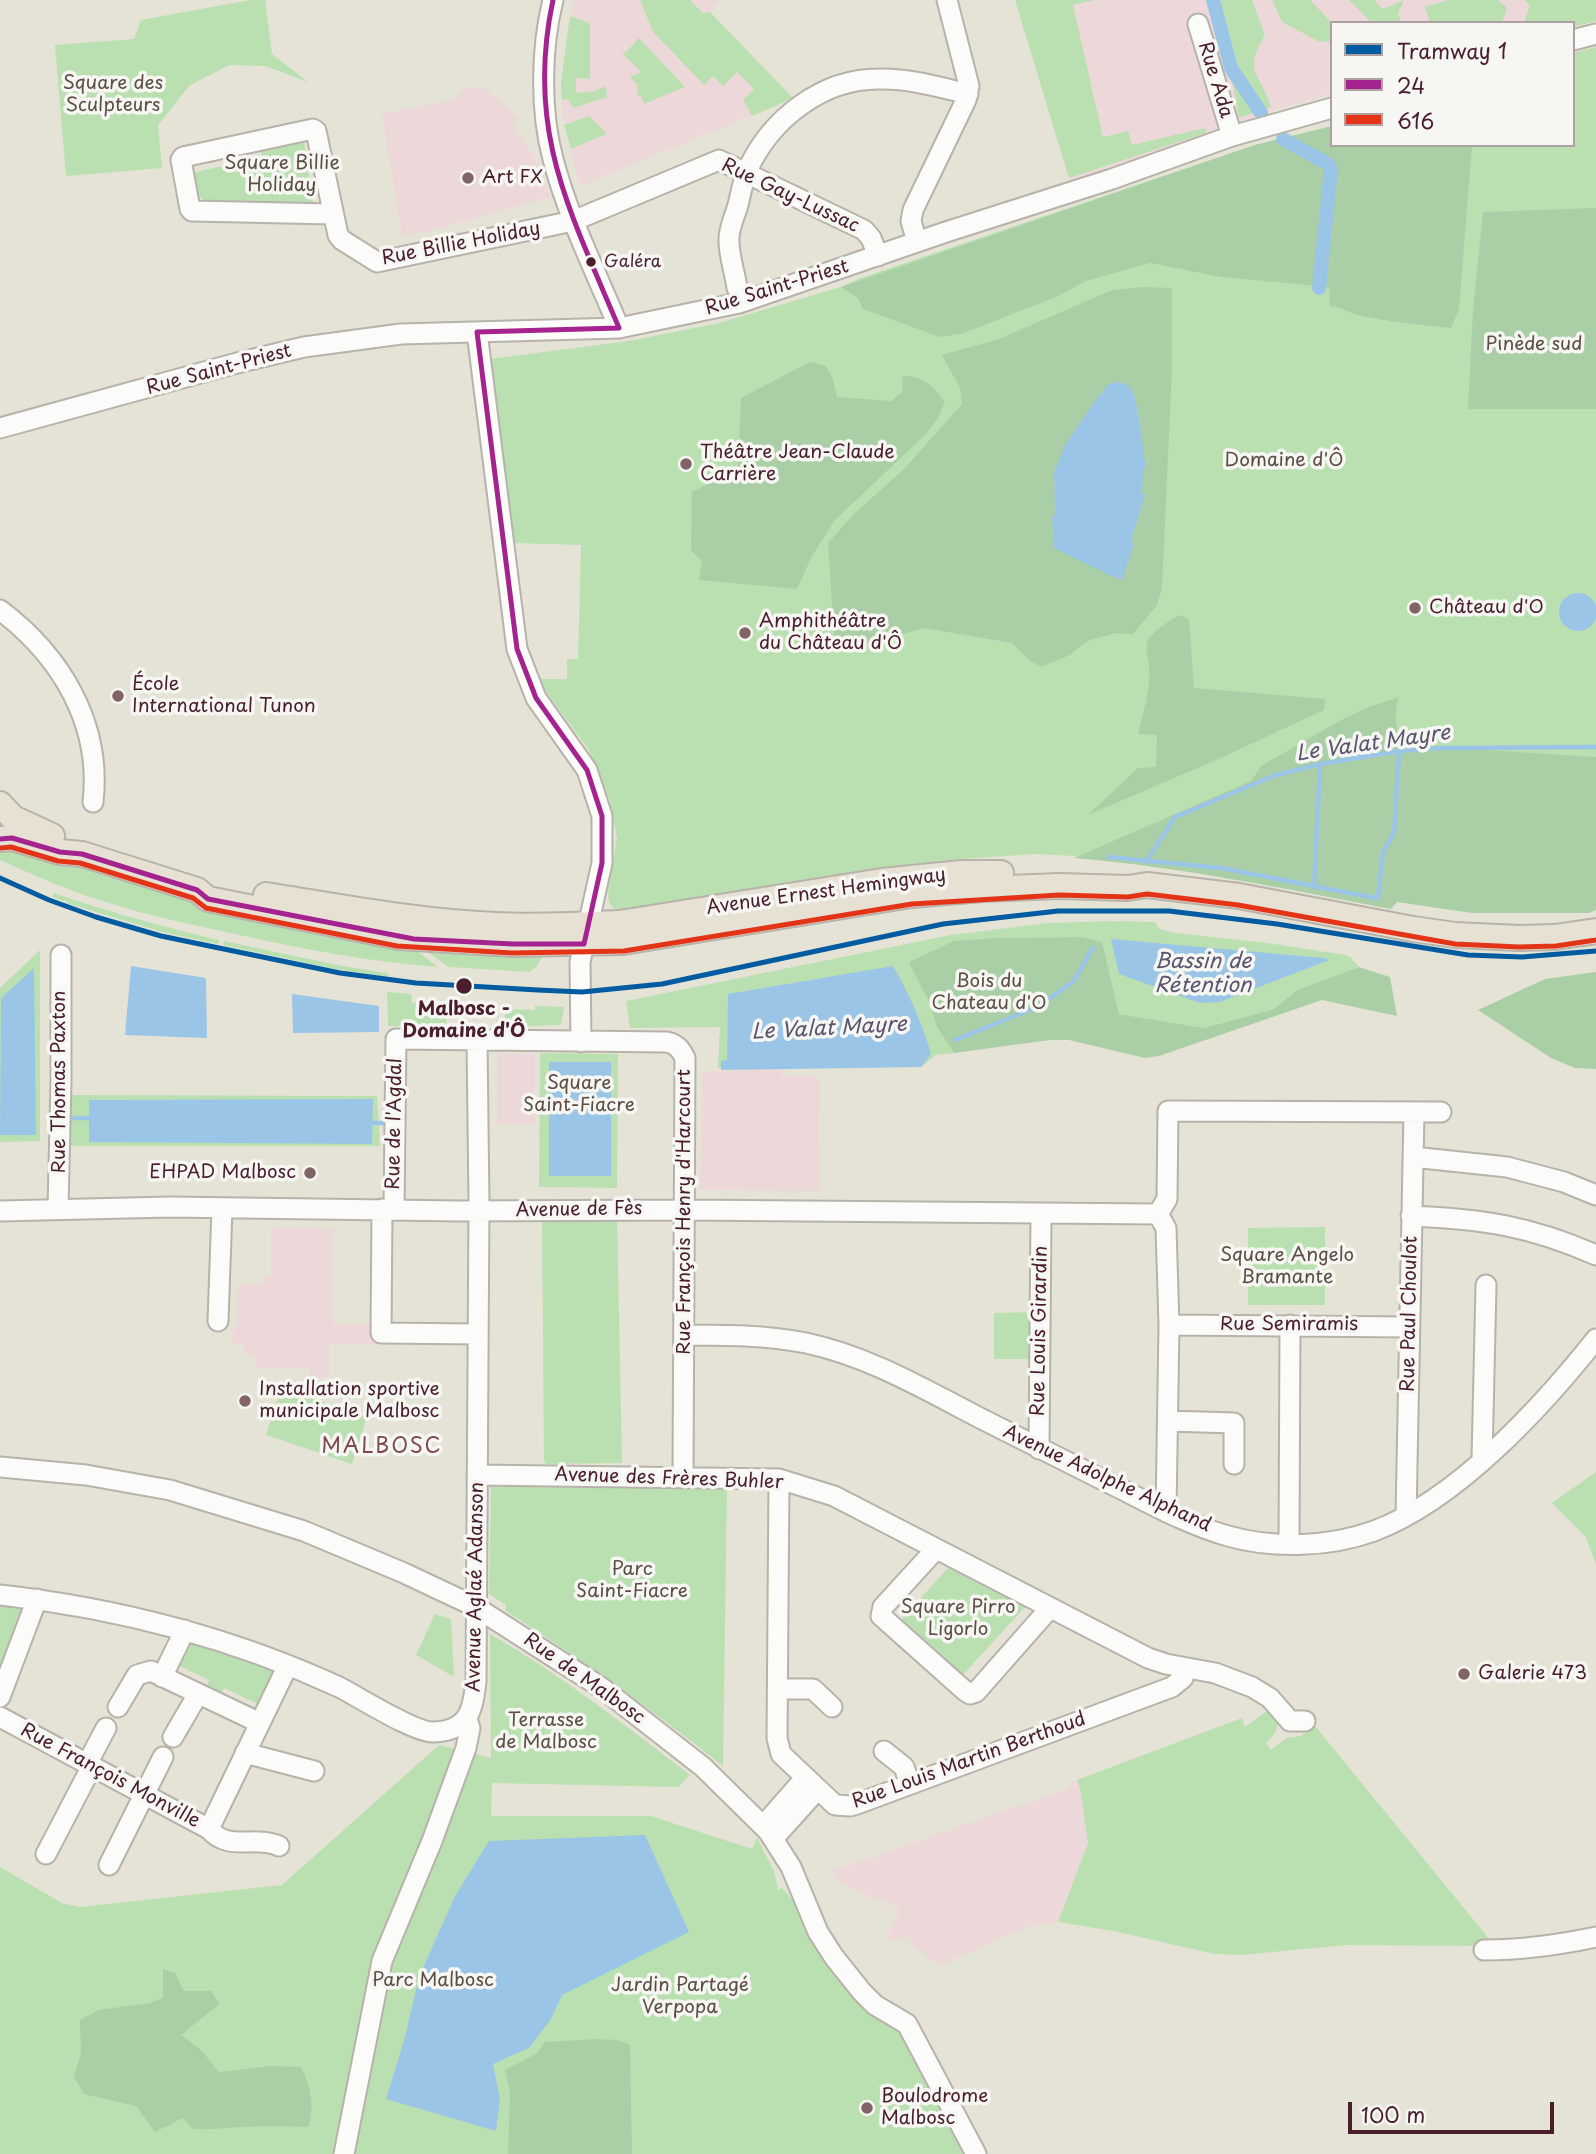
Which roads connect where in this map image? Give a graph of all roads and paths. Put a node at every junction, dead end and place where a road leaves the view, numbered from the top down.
1 (553, 0) edge
2 (947, 0) edge
3 (1198, 24) dead end
4 (1596, 34) edge
5 (1575, 39) edge
6 (968, 94) junction
7 (1330, 109) edge
8 (1232, 136) junction
9 (746, 171) junction
10 (333, 214) junction
11 (573, 221) junction
12 (917, 242) junction
13 (878, 256) junction
14 (737, 288) dead end
15 (619, 328) junction
16 (477, 332) junction
17 (0, 428) edge
18 (0, 610) edge
19 (93, 802) dead end
20 (0, 804) edge
21 (0, 839) edge
22 (82, 854) junction
23 (197, 890) junction
24 (1596, 931) edge
25 (584, 944) junction
26 (61, 955) dead end
27 (477, 1041) junction
28 (582, 1042) junction
29 (1414, 1112) junction
30 (1441, 1112) dead end
31 (1413, 1157) junction
32 (1596, 1195) edge
33 (58, 1208) junction
34 (222, 1209) junction
35 (388, 1209) junction
36 (685, 1210) junction
37 (0, 1211) edge
38 (478, 1211) junction
39 (1041, 1214) junction
40 (1158, 1214) junction
41 (1411, 1216) junction
42 (1596, 1255) edge
43 (1486, 1284) dead end
44 (218, 1321) dead end
45 (1169, 1325) junction
46 (1290, 1325) junction
47 (1409, 1327) junction
48 (477, 1334) junction
49 (684, 1335) junction
50 (1596, 1339) edge
51 (1168, 1421) junction
52 (1040, 1449) junction
53 (1482, 1460) junction
54 (1234, 1464) dead end
55 (0, 1466) edge
56 (477, 1475) junction
57 (683, 1477) junction
58 (779, 1479) junction
59 (1166, 1512) junction
60 (1406, 1516) junction
61 (1289, 1544) junction
62 (936, 1549) junction
63 (0, 1595) edge
64 (37, 1600) junction
65 (474, 1606) junction
66 (1050, 1608) junction
67 (184, 1630) junction
68 (288, 1665) junction
69 (1186, 1668) junction
70 (162, 1677) junction
71 (779, 1689) junction
72 (198, 1694) junction
73 (0, 1697) edge
74 (118, 1707) dead end
75 (832, 1707) dead end
76 (0, 1717) edge
77 (467, 1719) junction
78 (1306, 1721) dead end
79 (260, 1723) junction
80 (106, 1728) dead end
81 (173, 1737) dead end
82 (884, 1751) dead end
83 (245, 1754) junction
84 (163, 1757) dead end
85 (90, 1765) junction
86 (314, 1771) dead end
87 (811, 1784) junction
88 (910, 1784) junction
89 (145, 1795) junction
90 (209, 1829) junction
91 (768, 1832) junction
92 (279, 1846) dead end
93 (46, 1854) dead end
94 (109, 1865) dead end
95 (1596, 1937) edge
96 (1484, 1950) dead end
97 (344, 2154) edge
98 (976, 2154) edge

1 - 11 street
2 - 6 street
3 - 8 street, Rue Ada
4 - 5 street
6 - 9 street
6 - 12 street
7 - 8 street, Rue Saint-Priest
8 - 12 street, Rue Saint-Priest
9 - 11 street, Rue Gay-Lussac
9 - 13 street, Rue Gay-Lussac
9 - 14 street
10 - 10 street, Rue Billie Holiday
10 - 11 street, Rue Billie Holiday
11 - 15 street
12 - 13 street, Rue Saint-Priest
13 - 15 street, Rue Saint-Priest
15 - 16 street, Rue Saint-Priest
16 - 17 street, Rue Saint-Priest
16 - 25 street
18 - 19 street
20 - 22 main road, Avenue Ernest Hemingway
21 - 22 main road, Avenue Ernest Hemingway
22 - 23 main road, Avenue Ernest Hemingway
23 - 25 main road, Avenue Ernest Hemingway
23 - 25 main road, Avenue Ernest Hemingway
24 - 25 main road, Avenue Ernest Hemingway
25 - 28 street
26 - 33 street, Rue Thomas Paxton
27 - 28 street
27 - 35 street, Rue de l'Agdal
27 - 38 street, Avenue Aglaé Adanson
28 - 36 street, Rue François Henry d'Harcourt
29 - 30 street
29 - 31 street, Rue Paul Choulot
29 - 40 street
31 - 32 street
31 - 41 street, Rue Paul Choulot
33 - 34 street, Avenue de Fès
33 - 37 street, Avenue de Fès
34 - 35 street, Avenue de Fès
34 - 44 street
35 - 38 street, Avenue de Fès
35 - 48 street, Rue de l'Agdal
36 - 38 street, Avenue de Fès
36 - 39 street, Avenue de Fès
36 - 49 street, Rue François Henry d'Harcourt
38 - 48 street, Avenue Aglaé Adanson
39 - 40 street, Avenue de Fès
39 - 52 street, Rue Louis Girardin
40 - 45 street
41 - 42 street
41 - 47 street, Rue Paul Choulot
43 - 53 street
45 - 46 street, Rue Semiramis
45 - 51 street
46 - 47 street, Rue Semiramis
46 - 61 street
47 - 60 street, Rue Paul Choulot
48 - 56 street, Avenue Aglaé Adanson
49 - 52 street, Avenue Adolphe Alphand
49 - 57 street, Rue François Henry d'Harcourt
50 - 53 street, Avenue Adolphe Alphand
51 - 54 street
51 - 59 street
52 - 59 street, Avenue Adolphe Alphand
53 - 60 street, Avenue Adolphe Alphand
55 - 65 street, Rue de Malbosc
56 - 57 street, Avenue des Frères Buhler
56 - 65 street, Avenue Aglaé Adanson
57 - 58 street, Avenue des Frères Buhler
58 - 62 street, Avenue des Frères Buhler
58 - 71 street, Rue Louis Martin Berthoud
59 - 61 street, Avenue Adolphe Alphand
60 - 61 street, Avenue Adolphe Alphand
62 - 66 street, Avenue des Frères Buhler
62 - 66 street
63 - 64 street
64 - 67 street
64 - 73 street
65 - 77 street, Avenue Aglaé Adanson
65 - 91 street, Rue de Malbosc
66 - 69 street, Avenue des Frères Buhler
67 - 68 street
67 - 70 street
68 - 77 street
68 - 79 street, Rue François Monville
69 - 78 street, Avenue des Frères Buhler
69 - 88 street, Rue Louis Martin Berthoud
70 - 72 street
70 - 74 street
71 - 75 street
71 - 87 street, Rue Louis Martin Berthoud
72 - 79 street
72 - 81 street
76 - 85 street, Rue François Monville
77 - 97 street, Avenue Aglaé Adanson
79 - 83 street, Rue François Monville
80 - 85 street
82 - 88 street
83 - 86 street
83 - 90 street, Rue François Monville
84 - 89 street
85 - 89 street, Rue François Monville
85 - 93 street
87 - 88 street, Rue Louis Martin Berthoud
87 - 91 street
89 - 90 street, Rue François Monville
89 - 94 street
90 - 92 street
91 - 98 street, Rue de Malbosc
95 - 96 street

